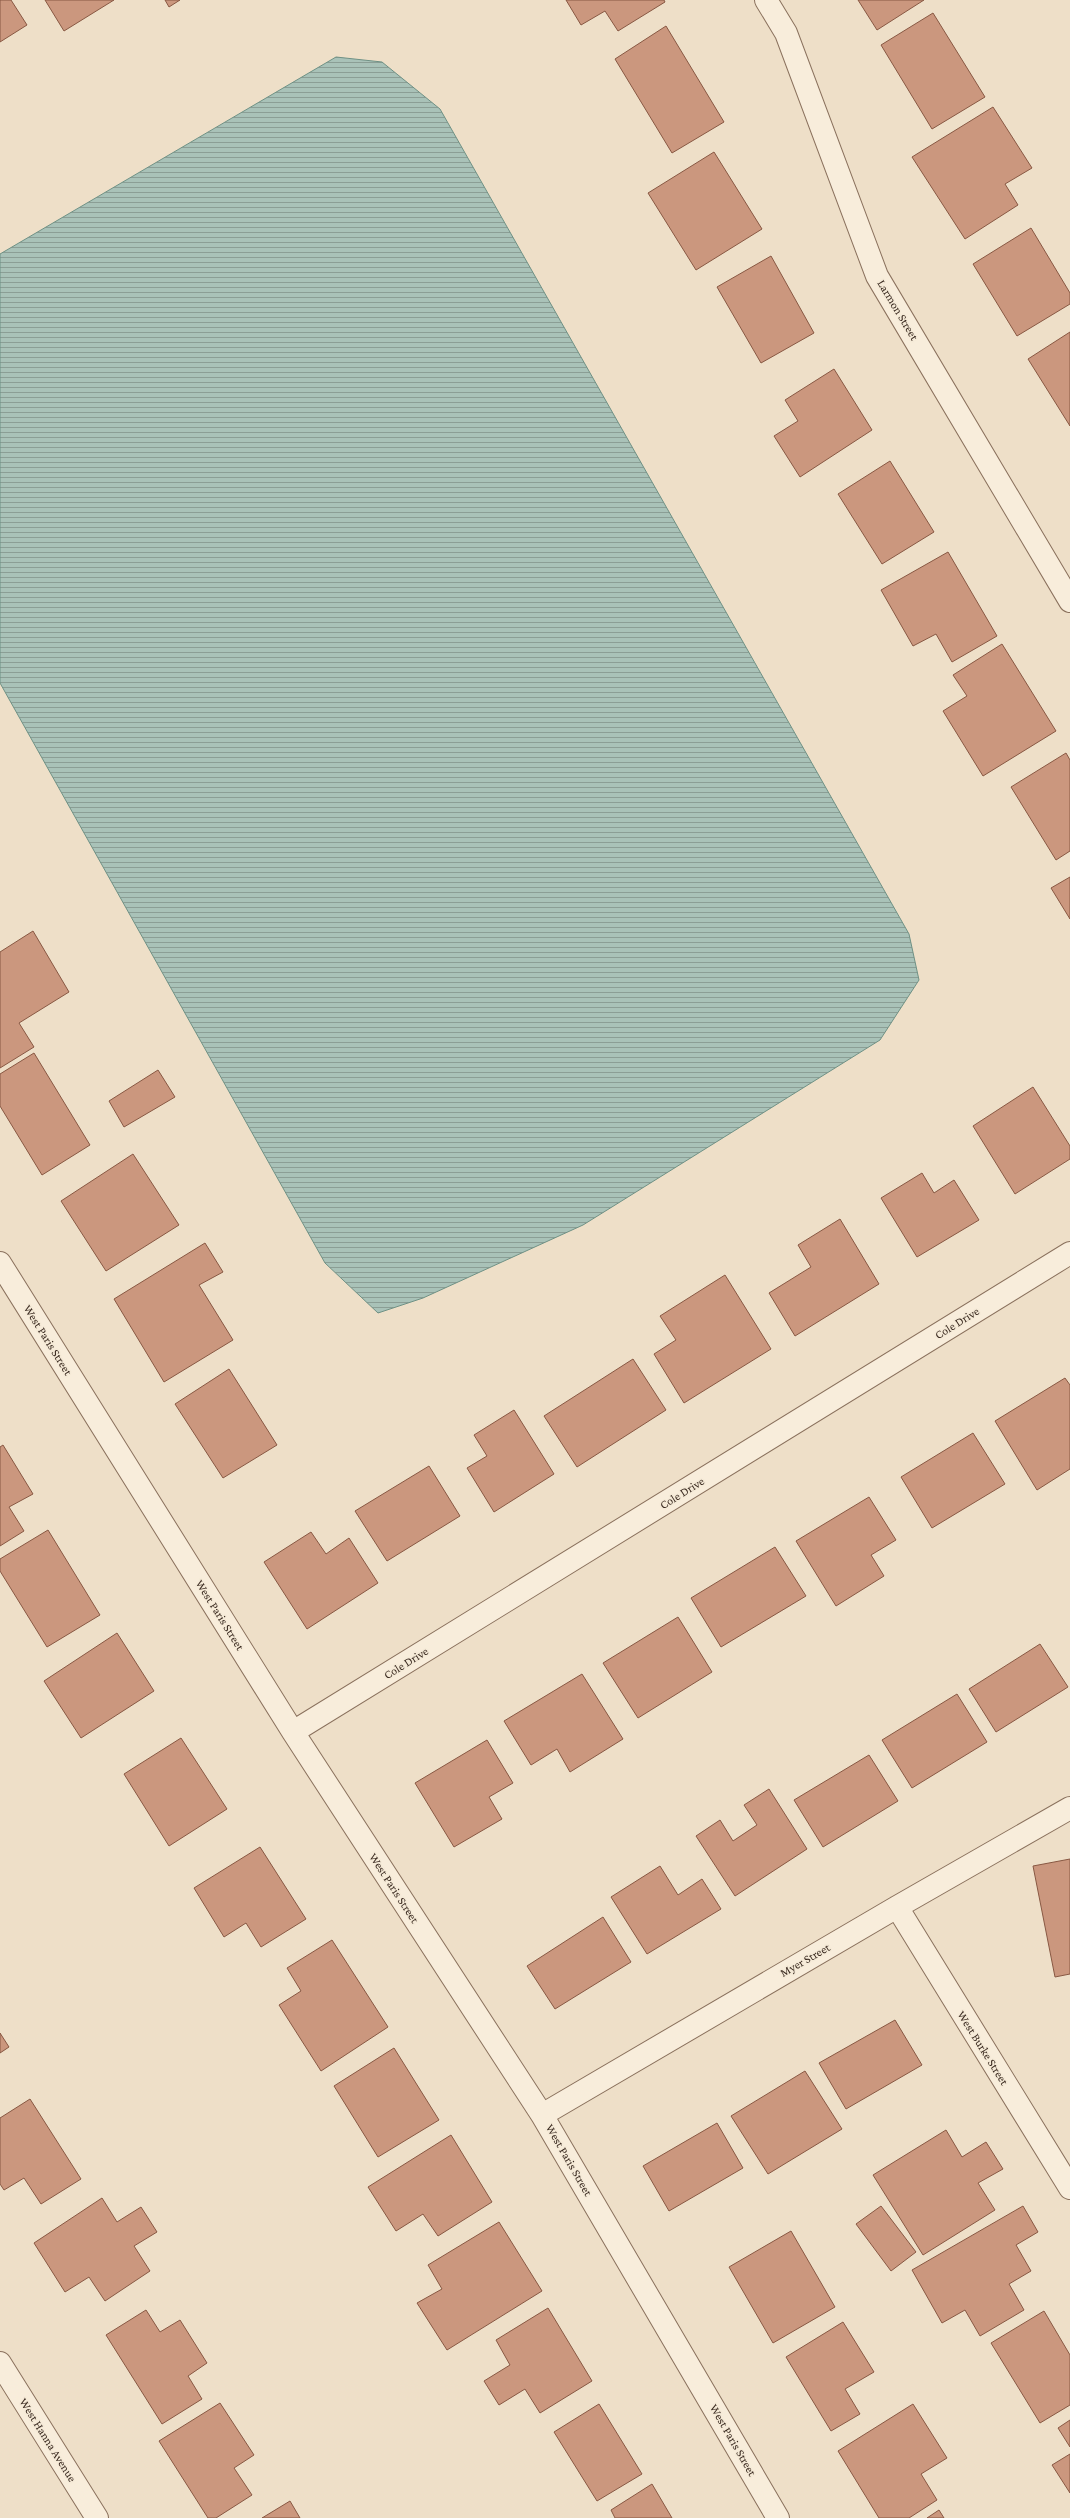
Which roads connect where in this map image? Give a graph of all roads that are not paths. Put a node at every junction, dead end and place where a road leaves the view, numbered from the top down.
1 (766, 0) edge
2 (1070, 601) edge
3 (1070, 1253) edge
4 (0, 1263) edge
5 (293, 1732) junction
6 (1070, 1808) edge
7 (897, 1907) junction
8 (542, 2115) junction
9 (1070, 2188) edge
10 (0, 2363) edge
11 (97, 2518) edge
12 (778, 2518) edge

1 - 2 street, Larmon Street
3 - 5 street, Cole Drive
4 - 5 street, West Paris Street
5 - 8 street, West Paris Street
6 - 7 street, Myer Street
7 - 8 street, Myer Street
7 - 9 street, West Burke Street
8 - 12 street, West Paris Street
10 - 11 street, West Hanna Avenue

